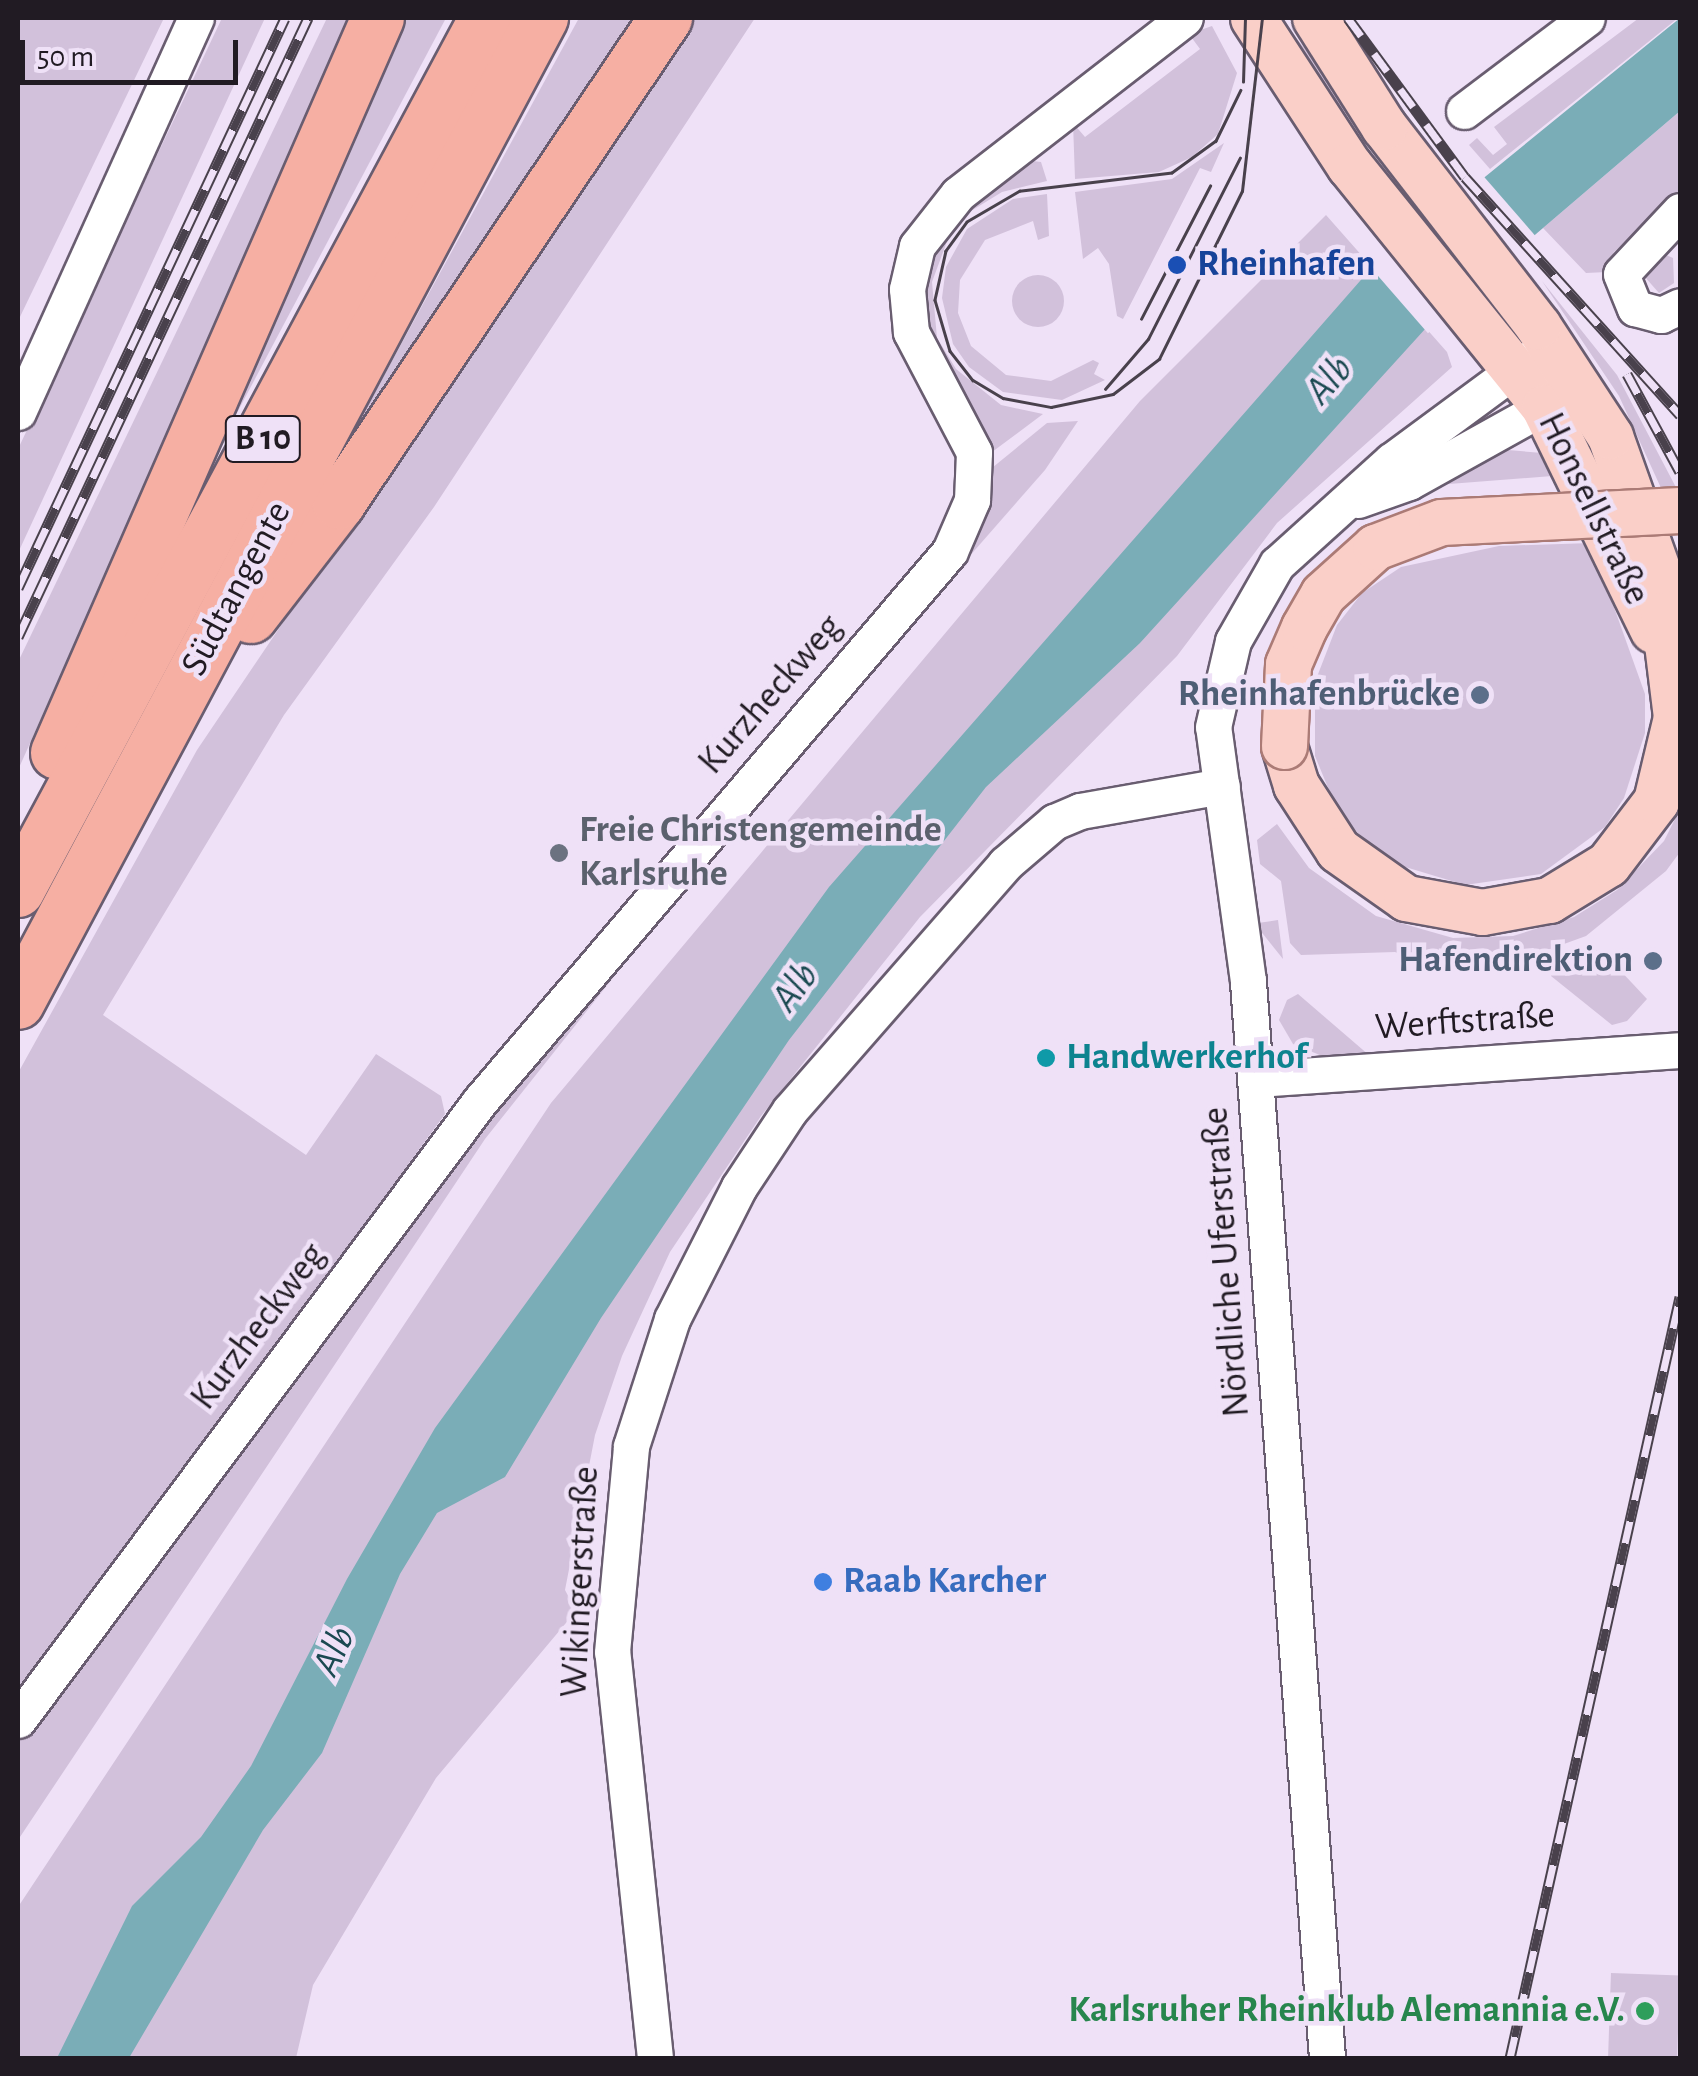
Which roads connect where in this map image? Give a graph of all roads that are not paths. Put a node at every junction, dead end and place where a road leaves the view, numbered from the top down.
1 (196, 18) edge
2 (378, 18) edge
3 (486, 18) edge
4 (542, 18) edge
5 (666, 18) edge
6 (1185, 18) edge
7 (1253, 18) edge
8 (1315, 18) edge
9 (1588, 18) edge
10 (1464, 111) dead end
11 (1384, 127) junction
12 (1349, 165) junction
13 (1680, 210) edge
14 (1490, 297) junction
15 (1680, 306) edge
16 (1534, 356) junction
17 (1562, 397) junction
18 (18, 412) edge
19 (1343, 506) junction
20 (1680, 510) edge
21 (150, 749) junction
22 (1222, 786) junction
23 (26, 874) edge
24 (18, 1003) edge
25 (1680, 1050) edge
26 (1256, 1079) junction
27 (18, 1720) edge
28 (655, 2058) edge
29 (1327, 2058) edge

1 - 18 street
2 - 23 highway
3 - 23 highway, Südtangente / B 10
4 - 21 highway, Südtangente / B 10
5 - 21 highway
6 - 27 street, Kurzheckweg
7 - 12 main road, Honsellstraße
8 - 11 main road, Honsellstraße
9 - 10 street
11 - 12 main road
11 - 14 main road, Honsellstraße
12 - 14 main road, Honsellstraße
13 - 15 street
14 - 16 main road, Honsellstraße
16 - 17 main road, Honsellstraße
16 - 19 street, Nördliche Uferstraße
17 - 19 street, Nördliche Uferstraße
17 - 20 main road, Honsellstraße, bridge
19 - 22 street, Nördliche Uferstraße
21 - 24 highway, Südtangente / B 10
22 - 26 street, Nördliche Uferstraße
22 - 28 street, Wikingerstraße
25 - 26 street, Werftstraße
26 - 29 street, Nördliche Uferstraße

